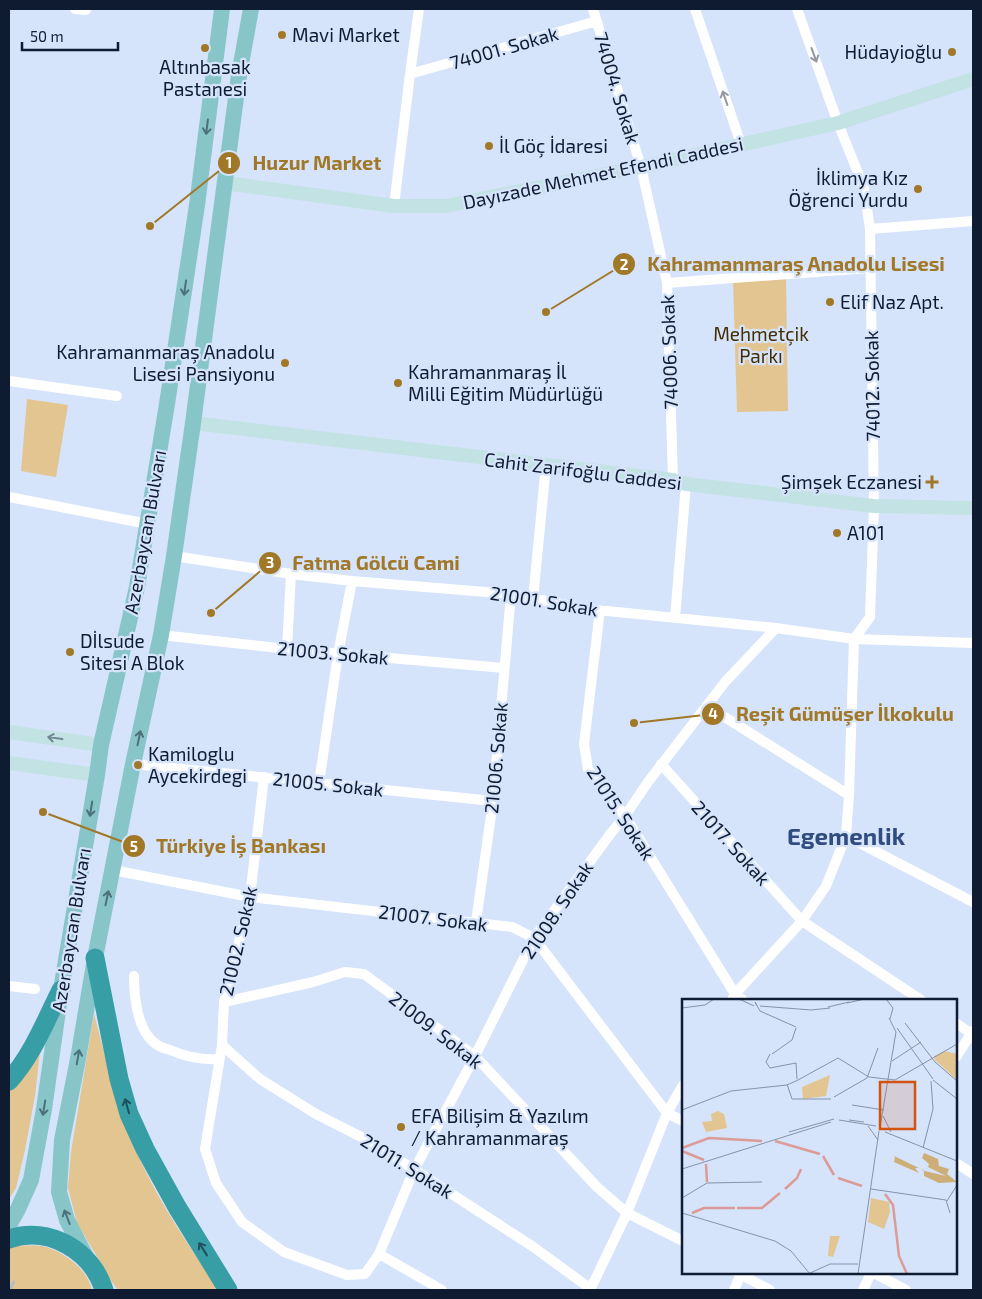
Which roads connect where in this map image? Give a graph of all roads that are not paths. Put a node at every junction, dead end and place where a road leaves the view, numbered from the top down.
1 (75, 9) edge
2 (213, 9) edge
3 (222, 9) edge
4 (419, 9) edge
5 (593, 9) edge
6 (695, 9) edge
7 (797, 9) edge
8 (86, 10) dead end
9 (252, 13) edge
10 (597, 21) junction
11 (218, 32) junction
12 (410, 74) junction
13 (973, 79) edge
14 (838, 123) junction
15 (741, 144) junction
16 (641, 167) junction
17 (226, 183) junction
18 (394, 206) junction
19 (973, 221) edge
20 (870, 229) junction
21 (870, 268) junction
22 (667, 283) junction
23 (9, 381) edge
24 (117, 396) dead end
25 (193, 424) junction
26 (546, 465) junction
27 (679, 482) junction
28 (9, 497) edge
29 (874, 506) junction
30 (973, 508) edge
31 (148, 524) junction
32 (174, 556) junction
33 (291, 574) junction
34 (352, 581) junction
35 (511, 594) junction
36 (533, 599) junction
37 (600, 610) junction
38 (675, 618) junction
39 (776, 628) junction
40 (161, 635) junction
41 (854, 640) junction
42 (973, 643) edge
43 (287, 649) junction
44 (338, 654) junction
45 (504, 668) junction
46 (706, 706) junction
47 (9, 732) edge
48 (101, 744) junction
49 (9, 763) edge
50 (133, 764) junction
51 (661, 764) junction
52 (97, 775) junction
53 (264, 777) junction
54 (320, 783) junction
55 (849, 796) junction
56 (493, 801) junction
57 (625, 816) junction
58 (846, 836) junction
59 (113, 870) junction
60 (250, 897) junction
61 (973, 902) edge
62 (802, 920) junction
63 (476, 922) junction
64 (534, 938) junction
65 (95, 958) junction
66 (134, 976) dead end
67 (9, 986) edge
68 (35, 989) dead end
69 (61, 990) junction
70 (737, 998) edge
71 (920, 999) edge
72 (224, 1002) junction
73 (957, 1024) edge
74 (973, 1033) edge
75 (222, 1045) junction
76 (475, 1056) junction
77 (957, 1056) edge
78 (219, 1059) junction
79 (9, 1081) edge
80 (682, 1087) edge
81 (667, 1113) junction
82 (682, 1120) edge
83 (957, 1164) edge
84 (414, 1170) junction
85 (973, 1174) edge
86 (627, 1213) junction
87 (9, 1225) edge
88 (9, 1238) edge
89 (682, 1240) edge
90 (379, 1254) junction
91 (88, 1261) junction
92 (739, 1274) edge
93 (871, 1274) edge
94 (874, 1274) edge
95 (105, 1288) edge
96 (228, 1290) edge
97 (442, 1290) edge
98 (591, 1290) edge
99 (734, 1290) edge
100 (770, 1290) edge
101 (863, 1290) edge
102 (906, 1290) edge

1 - 8 street
2 - 11 main road
3 - 11 main road, Azerbaycan Bulvarı
4 - 12 street
5 - 10 street, 74004. Sokak
15 -> 6 street
7 -> 14 street, 74012. Sokak
9 - 17 main road
10 - 12 street, 74001. Sokak
10 - 16 street, 74004. Sokak
11 -> 31 main road, Azerbaycan Bulvarı
12 - 18 street
13 - 14 street, Dayızade Mehmet Efendi Caddesi
14 - 15 street, Dayızade Mehmet Efendi Caddesi
14 - 20 street, 74012. Sokak
15 - 16 street, Dayızade Mehmet Efendi Caddesi
16 - 18 street, Dayızade Mehmet Efendi Caddesi
16 - 22 street, 74006. Sokak
17 - 18 street, Dayızade Mehmet Efendi Caddesi
17 - 25 main road
19 - 20 street
20 - 21 street, 74012. Sokak
21 - 22 street
21 - 29 street, 74012. Sokak
22 - 27 street, 74006. Sokak
23 - 24 street
25 - 26 street, Cahit Zarifoğlu Caddesi
25 - 32 main road
26 - 27 street, Cahit Zarifoğlu Caddesi
26 - 36 street
27 - 29 street, Cahit Zarifoğlu Caddesi
27 - 38 street, 74006. Sokak
28 - 31 street
29 - 30 street, Cahit Zarifoğlu Caddesi
29 - 41 street, 74012. Sokak
31 - 48 main road, Azerbaycan Bulvarı
32 - 33 street, 21001. Sokak
32 - 40 main road
33 - 34 street, 21001. Sokak
33 - 43 street
34 - 35 street, 21001. Sokak
34 - 44 street
35 - 36 street, 21001. Sokak
35 - 45 street, 21006. Sokak
36 - 37 street, 21001. Sokak
37 - 38 street, 21001. Sokak
37 - 57 street, 21015. Sokak
38 - 39 street, 21001. Sokak
39 - 41 street, 21001. Sokak
39 - 46 street, 21008. Sokak
40 - 43 street, 21003. Sokak
50 -> 40 main road
41 - 42 street, 21001. Sokak
41 - 55 street
43 - 44 street, 21003. Sokak
44 - 45 street, 21003. Sokak
44 - 54 street
45 - 56 street, 21006. Sokak
46 - 51 street, 21008. Sokak
46 - 55 street
48 -> 47 street
48 - 52 main road, Azerbaycan Bulvarı
49 - 52 street
50 - 53 street, 21005. Sokak
50 - 59 main road
51 - 57 street, 21008. Sokak
51 - 62 street, 21017. Sokak
52 -> 69 main road, Azerbaycan Bulvarı
53 - 54 street, 21005. Sokak
53 - 60 street, 21002. Sokak
54 - 56 street, 21005. Sokak
55 - 58 street
56 - 63 street, 21006. Sokak
57 - 64 street, 21008. Sokak
57 - 70 street, 21015. Sokak
58 - 61 street
58 - 62 street
59 - 60 street, 21007. Sokak
65 -> 59 main road
60 - 63 street, 21007. Sokak
60 - 72 street, 21002. Sokak
62 - 70 street
62 - 71 street, 21017. Sokak
63 - 64 street, 21007. Sokak
64 - 76 street, 21008. Sokak
64 - 81 street, 21007. Sokak
91 -> 65 main road
96 -> 65 highway
66 - 78 street
67 - 68 street
69 - 79 highway
69 -> 87 main road, Azerbaycan Bulvarı
72 - 75 street, 21002. Sokak
72 - 76 street, 21009. Sokak
73 - 74 street
74 - 77 street
75 - 78 street, 21002. Sokak
75 - 84 street, 21011. Sokak
76 - 84 street, 21008. Sokak
76 - 86 street, 21009. Sokak
78 - 90 street, 21008. Sokak
80 - 81 street
81 - 82 street
81 - 86 street
83 - 85 street
84 - 90 street, 21008. Sokak
84 - 98 street, 21011. Sokak
86 - 89 street, 21009. Sokak
86 - 98 street
88 - 91 highway
90 - 97 street
91 - 95 highway
92 - 99 street
92 - 100 street
93 - 101 street
94 - 102 street

